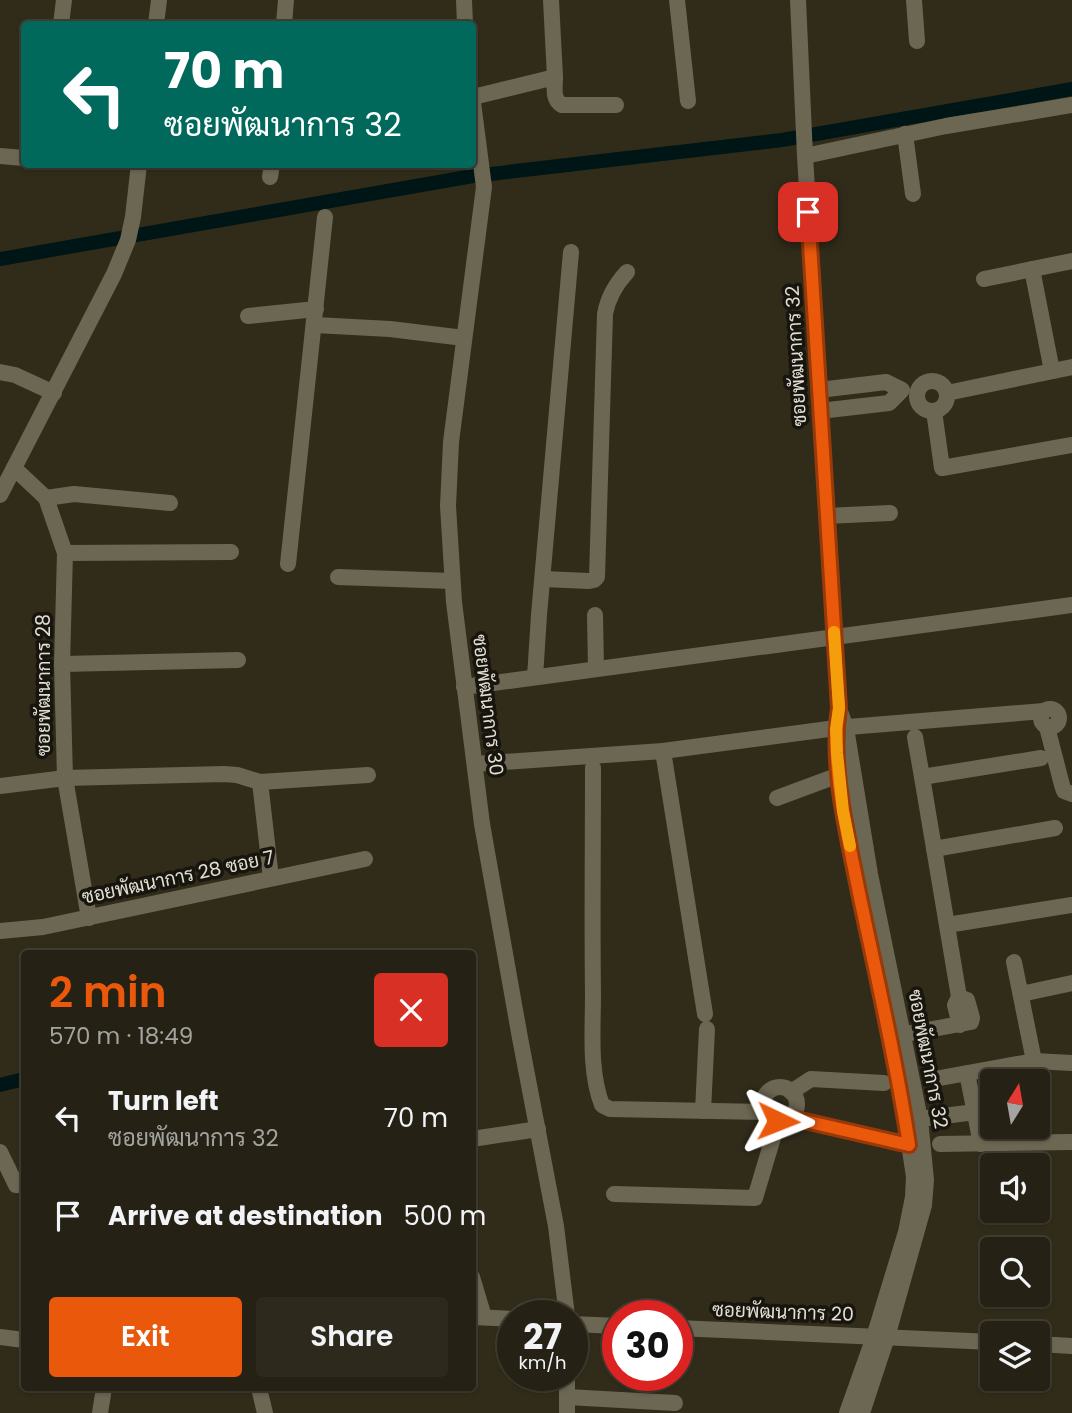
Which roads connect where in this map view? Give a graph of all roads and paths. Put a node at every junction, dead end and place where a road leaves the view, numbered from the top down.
1 (64, 0) edge
2 (159, 0) edge
3 (286, 0) edge
4 (464, 0) edge
5 (551, 0) edge
6 (677, 0) edge
7 (798, 0) edge
8 (914, 0) edge
9 (61, 21) edge
10 (156, 21) edge
11 (284, 21) edge
12 (465, 21) edge
13 (917, 41) dead end
14 (555, 77) junction
15 (476, 95) edge
16 (688, 101) dead end
17 (616, 105) dead end
18 (1072, 106) edge
19 (476, 120) edge
20 (905, 134) junction
21 (805, 153) junction
22 (0, 156) edge
23 (21, 158) edge
24 (0, 163) edge
25 (139, 168) edge
26 (913, 194) dead end
27 (325, 217) dead end
28 (571, 252) dead end
29 (1072, 261) edge
30 (1032, 269) junction
31 (627, 272) dead end
32 (984, 279) dead end
33 (248, 316) dead end
34 (315, 317) junction
35 (464, 338) junction
36 (1072, 367) edge
37 (1052, 371) junction
38 (0, 372) edge
39 (819, 390) junction
40 (909, 391) junction
41 (54, 393) junction
42 (947, 393) junction
43 (820, 411) junction
44 (934, 411) junction
45 (1072, 445) edge
46 (14, 468) junction
47 (0, 495) edge
48 (46, 498) junction
49 (170, 503) dead end
50 (890, 513) dead end
51 (826, 516) junction
52 (231, 552) dead end
53 (65, 553) junction
54 (288, 564) dead end
55 (338, 577) dead end
56 (543, 579) junction
57 (452, 580) junction
58 (1072, 605) edge
59 (595, 615) dead end
60 (835, 637) junction
61 (238, 660) dead end
62 (62, 664) junction
63 (596, 669) junction
64 (535, 677) junction
65 (464, 687) junction
66 (1055, 717) edge
67 (841, 728) junction
68 (915, 737) dead end
69 (663, 751) junction
70 (1041, 758) dead end
71 (475, 764) junction
72 (593, 768) dead end
73 (368, 775) dead end
74 (839, 775) junction
75 (922, 777) junction
76 (65, 778) junction
77 (260, 782) junction
78 (0, 786) edge
79 (1072, 794) edge
80 (778, 798) dead end
81 (1055, 828) dead end
82 (934, 849) junction
83 (365, 859) dead end
84 (863, 875) junction
85 (271, 878) junction
86 (1072, 905) edge
87 (89, 918) junction
88 (947, 925) junction
89 (0, 931) edge
90 (1014, 962) dead end
91 (1072, 983) edge
92 (1020, 994) junction
93 (896, 1036) junction
94 (1034, 1061) junction
95 (1072, 1063) edge
96 (967, 1073) junction
97 (940, 1078) dead end
98 (884, 1083) dead end
99 (791, 1092) junction
100 (703, 1111) junction
101 (975, 1112) junction
102 (778, 1117) junction
103 (920, 1119) junction
104 (538, 1129) junction
105 (476, 1138) edge
106 (1072, 1142) edge
107 (981, 1143) junction
108 (940, 1144) dead end
109 (909, 1145) junction
110 (0, 1152) edge
111 (14, 1186) edge
112 (614, 1194) dead end
113 (565, 1300) edge
114 (478, 1317) edge
115 (497, 1318) edge
116 (693, 1329) edge
117 (0, 1337) edge
118 (881, 1337) junction
119 (21, 1340) edge
120 (980, 1341) edge
121 (1050, 1345) edge
122 (1072, 1346) edge
123 (104, 1391) edge
124 (260, 1391) edge
125 (675, 1403) dead end
126 (567, 1405) edge
127 (100, 1413) edge
128 (265, 1413) edge
129 (848, 1413) edge
130 (862, 1413) edge

1 - 9 street
2 - 10 street
3 - 11 street
4 - 12 street
5 - 14 street
6 - 16 street
7 - 21 street, ซอยพัฒนาการ 32
8 - 13 street
14 - 15 street
14 - 17 street
18 - 20 street
19 - 35 street, ซอยพัฒนาการ 30
20 - 21 street
20 - 26 street
21 - 39 street, ซอยพัฒนาการ 32
22 - 23 street
22 - 24 street
25 - 41 street
27 - 34 street
28 - 56 street
29 - 30 street
30 - 32 street
30 - 37 street
31 - 56 street
33 - 34 street
34 - 35 street
34 - 54 street
35 - 57 street, ซอยพัฒนาการ 30
36 - 37 street
37 - 42 street
38 - 41 street
39 - 40 street
39 - 43 street, ซอยพัฒนาการ 32
40 - 42 street
40 - 43 street
40 - 44 street
41 - 46 street
42 - 44 street
43 - 51 street, ซอยพัฒนาการ 32
44 - 45 street
46 - 47 street
46 - 48 street, ซอยพัฒนาการ 28
48 - 49 street
48 - 53 street, ซอยพัฒนาการ 28
50 - 51 street
51 - 60 street, ซอยพัฒนาการ 32
52 - 53 street
53 - 62 street, ซอยพัฒนาการ 28
55 - 57 street
56 - 64 street
57 - 65 street, ซอยพัฒนาการ 30
58 - 60 street
59 - 63 street
60 - 63 street
60 - 67 street, ซอยพัฒนาการ 32
61 - 62 street
62 - 76 street, ซอยพัฒนาการ 28
63 - 64 street
64 - 65 street
65 - 71 street, ซอยพัฒนาการ 30
66 - 67 street
66 - 79 street
67 - 69 street
67 - 74 street, ซอยพัฒนาการ 32
67 - 84 street, ซอยพัฒนาการ 32
68 - 75 street
69 - 71 street
69 - 100 street
70 - 75 street
71 - 104 street, ซอยพัฒนาการ 30
72 - 100 street
73 - 77 street
74 - 80 street
74 - 84 street, ซอยพัฒนาการ 32
75 - 82 street
76 - 77 street
76 - 78 street
76 - 87 street, ซอยพัฒนาการ 28
77 - 85 street
81 - 82 street
82 - 88 street
83 - 85 street, ซอยพัฒนาการ 28 ซอย 7
84 - 93 street, ซอยพัฒนาการ 32
85 - 87 street, ซอยพัฒนาการ 28 ซอย 7
86 - 88 street
87 - 89 street, ซอยพัฒนาการ 28 ซอย 7
88 - 93 street
90 - 92 street
91 - 92 street
92 - 94 street
93 - 103 street, ซอยพัฒนาการ 32
93 - 109 street, ซอยพัฒนาการ 32
94 - 95 street
94 - 96 street
96 - 97 street
96 - 101 street
98 - 99 street
99 - 102 street
99 - 102 street
100 - 102 street
101 - 103 street
101 - 107 street
102 - 109 street
102 - 112 street
103 - 118 street, ซอยพัฒนาการ 32
104 - 105 street
104 - 113 street, ซอยพัฒนาการ 30
106 - 107 street
107 - 108 street
109 - 118 street, ซอยพัฒนาการ 32
110 - 111 street
114 - 115 street
116 - 118 street, ซอยพัฒนาการ 20
117 - 119 street
118 - 120 street, ซอยพัฒนาการ 20
118 - 129 street, ซอยพัฒนาการ 32
118 - 130 street, ซอยพัฒนาการ 32
121 - 122 street
123 - 127 street
124 - 128 street
125 - 126 street

